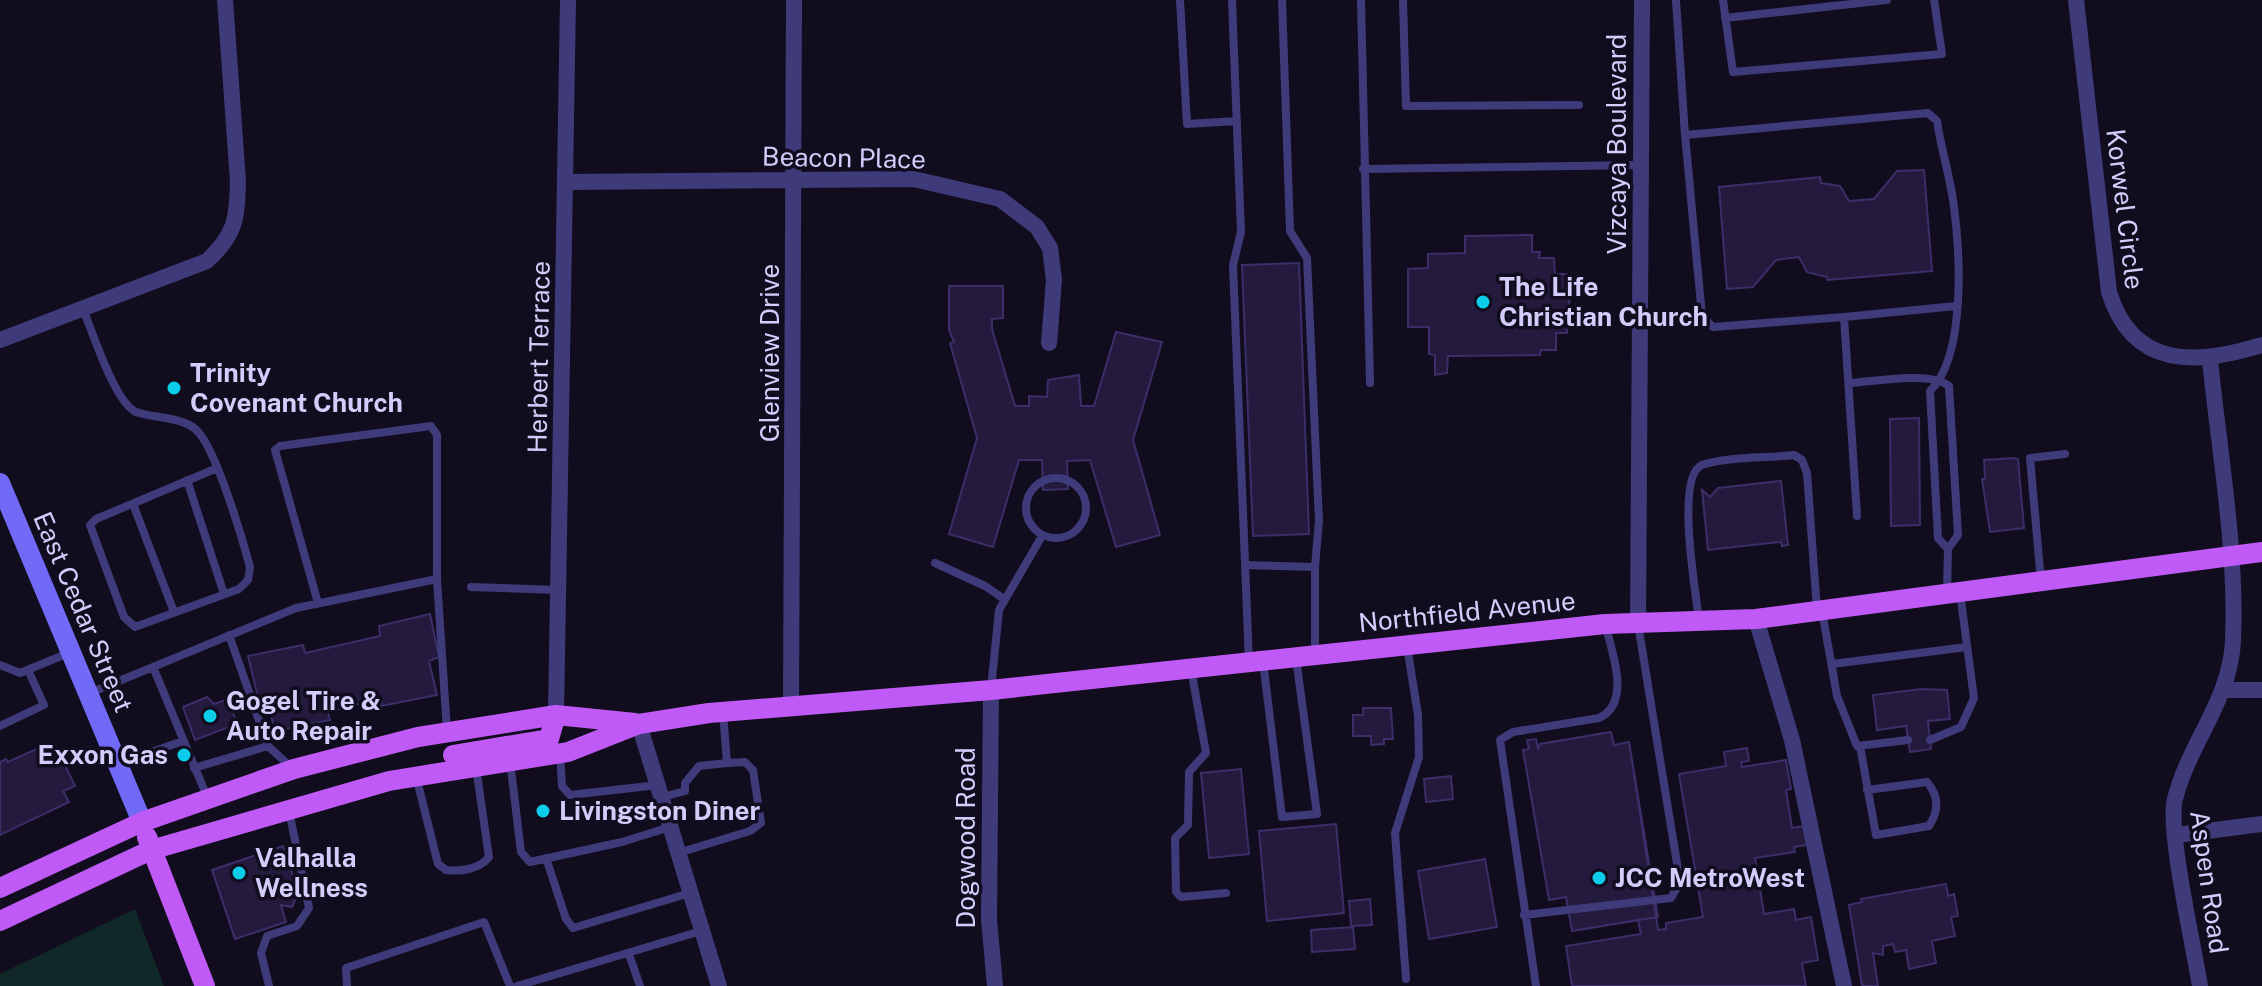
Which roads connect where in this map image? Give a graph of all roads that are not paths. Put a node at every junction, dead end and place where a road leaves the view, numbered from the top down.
1 (225, 0) edge
2 (568, 0) edge
3 (794, 0) edge
4 (1180, 0) edge
5 (1232, 0) edge
6 (1282, 0) edge
7 (1361, 0) edge
8 (1403, 0) edge
9 (1642, 0) edge
10 (1676, 0) edge
11 (1723, 0) edge
12 (1887, 0) edge
13 (1934, 0) edge
14 (2076, 0) edge
15 (1725, 18) junction
16 (1579, 105) dead end
17 (1237, 121) junction
18 (1685, 135) junction
19 (1641, 165) junction
20 (1363, 169) junction
21 (795, 181) junction
22 (567, 182) junction
23 (1956, 306) junction
24 (83, 309) junction
25 (1844, 317) junction
26 (0, 340) edge
27 (1049, 343) dead end
28 (2262, 345) edge
29 (2210, 360) junction
30 (1942, 379) junction
31 (1370, 383) dead end
32 (1851, 383) junction
33 (2065, 454) dead end
34 (215, 469) junction
35 (187, 480) junction
36 (0, 483) edge
37 (133, 504) junction
38 (1857, 516) dead end
39 (1042, 536) junction
40 (1948, 549) junction
41 (2262, 553) edge
42 (2229, 557) junction
43 (935, 563) dead end
44 (1245, 565) junction
45 (1315, 567) junction
46 (437, 579) junction
47 (2041, 582) junction
48 (471, 587) dead end
49 (559, 590) junction
50 (1954, 593) junction
51 (224, 594) junction
52 (1004, 599) junction
53 (318, 603) junction
54 (1820, 610) junction
55 (174, 612) junction
56 (1756, 619) junction
57 (1699, 621) junction
58 (1605, 624) junction
59 (1638, 624) junction
60 (229, 635) junction
61 (1406, 645) junction
62 (1967, 647) junction
63 (72, 652) junction
64 (1306, 655) junction
65 (1256, 661) junction
66 (1832, 664) junction
67 (0, 665) edge
68 (153, 667) junction
69 (1191, 668) junction
70 (28, 670) junction
71 (991, 690) junction
72 (2223, 690) junction
73 (2262, 690) edge
74 (89, 693) junction
75 (791, 707) junction
76 (716, 712) junction
77 (556, 715) junction
78 (639, 724) junction
79 (0, 726) edge
80 (447, 731) junction
81 (1908, 740) dead end
82 (1930, 740) dead end
83 (183, 741) junction
84 (268, 746) junction
85 (1860, 746) junction
86 (560, 753) junction
87 (510, 761) junction
88 (119, 763) junction
89 (727, 763) junction
90 (476, 765) junction
91 (194, 768) junction
92 (294, 769) junction
93 (440, 771) junction
94 (416, 776) junction
95 (1867, 790) junction
96 (661, 791) junction
97 (208, 799) junction
98 (289, 810) junction
99 (142, 822) junction
100 (2262, 824) edge
101 (670, 827) junction
102 (2176, 835) junction
103 (151, 850) junction
104 (678, 853) junction
105 (546, 858) junction
106 (0, 888) edge
107 (690, 893) junction
108 (1226, 893) dead end
109 (1524, 915) junction
110 (0, 921) edge
111 (701, 931) junction
112 (629, 954) junction
113 (1406, 979) dead end
114 (199, 982) edge
115 (269, 986) edge
116 (347, 986) edge
117 (510, 986) edge
118 (517, 986) edge
119 (640, 986) edge
120 (719, 986) edge
121 (995, 986) edge
122 (1536, 986) edge
123 (1844, 986) edge
124 (2200, 986) edge

1 - 24 street
2 - 22 street, Herbert Terrace
3 - 21 street, Glenview Drive
4 - 17 lane
5 - 17 lane
6 - 45 lane
7 - 20 lane
8 - 16 lane
9 - 19 street, Vizcaya Boulevard
10 - 18 lane
11 - 15 lane
12 - 15 lane
13 - 15 lane
14 - 29 street, Korwel Circle
17 - 44 lane
18 - 23 lane
18 - 25 lane
19 - 20 lane
19 - 59 street, Vizcaya Boulevard
20 - 31 lane
21 - 22 street, Beacon Place
21 - 27 street, Beacon Place
21 - 75 street, Glenview Drive
22 - 49 street, Herbert Terrace
23 - 25 lane
23 - 30 lane
24 - 26 street
24 - 34 lane
25 - 32 lane
28 - 29 street, Korwel Circle
29 - 42 street
30 - 32 lane
30 - 40 lane
30 - 40 lane
32 - 38 lane
33 - 47 lane
34 - 35 lane
34 - 51 lane
35 - 37 lane
35 - 51 lane
36 - 63 main road, East Cedar Street
37 - 55 lane
37 - 55 lane
39 - 39 lane
39 - 52 lane
40 - 50 lane
41 - 42 main road, Northfield Avenue
42 - 47 main road, Northfield Avenue
42 - 72 street, Aspen Road
43 - 52 lane
44 - 45 lane
44 - 65 lane
45 - 64 lane
46 - 53 lane
46 - 53 lane
46 - 80 lane
47 - 50 main road, Northfield Avenue
48 - 49 lane
49 - 77 street, Herbert Terrace
50 - 54 main road, Northfield Avenue
50 - 62 lane
51 - 55 lane
52 - 71 lane
53 - 60 lane
54 - 56 main road, Northfield Avenue
54 - 57 lane
54 - 66 lane
56 - 57 main road, Northfield Avenue
56 - 123 street
57 - 59 main road, Northfield Avenue
58 - 59 main road, Northfield Avenue
58 - 61 main road, Northfield Avenue
58 - 109 lane
59 - 109 lane
60 - 68 lane
60 - 84 lane
61 - 64 main road, Northfield Avenue
61 - 113 lane
62 - 66 lane
62 - 82 lane
63 - 70 lane
63 - 74 main road, East Cedar Street
64 - 65 main road, Northfield Avenue
64 - 65 lane
65 - 69 main road, Northfield Avenue
66 - 85 lane
67 - 70 lane
68 - 74 lane
68 - 83 lane
69 - 71 main road, Northfield Avenue
69 - 108 lane
70 - 79 lane
71 - 75 main road, Northfield Avenue
71 - 121 street, Dogwood Road
72 - 73 street
72 - 102 street, Aspen Road
74 - 88 main road, East Cedar Street
75 - 76 main road, Northfield Avenue
76 - 78 main road, Northfield Avenue
76 - 89 lane
77 - 78 main road
77 - 80 main road
77 - 93 main road
78 - 86 main road
78 - 96 street
80 - 92 main road
81 - 85 lane
83 - 88 lane
83 - 91 lane
84 - 91 lane
84 - 92 lane
85 - 95 lane
86 - 87 main road
86 - 96 lane
87 - 90 main road
87 - 105 lane
88 - 99 main road, East Cedar Street
89 - 96 lane
89 - 104 lane
90 - 93 main road
90 - 94 lane
91 - 97 lane
92 - 97 main road
93 - 94 main road
94 - 98 main road
95 - 95 lane
96 - 101 street
97 - 99 main road
98 - 103 main road
98 - 115 lane
99 - 103 main road, East Cedar Street
99 - 106 main road
100 - 102 street
101 - 104 street
101 - 105 lane
102 - 124 street, Aspen Road
103 - 110 main road
103 - 114 main road, East Cedar Street
104 - 107 street
105 - 107 lane
107 - 111 street
109 - 122 lane
111 - 112 lane
111 - 120 street
112 - 118 lane
112 - 119 lane
116 - 117 lane

